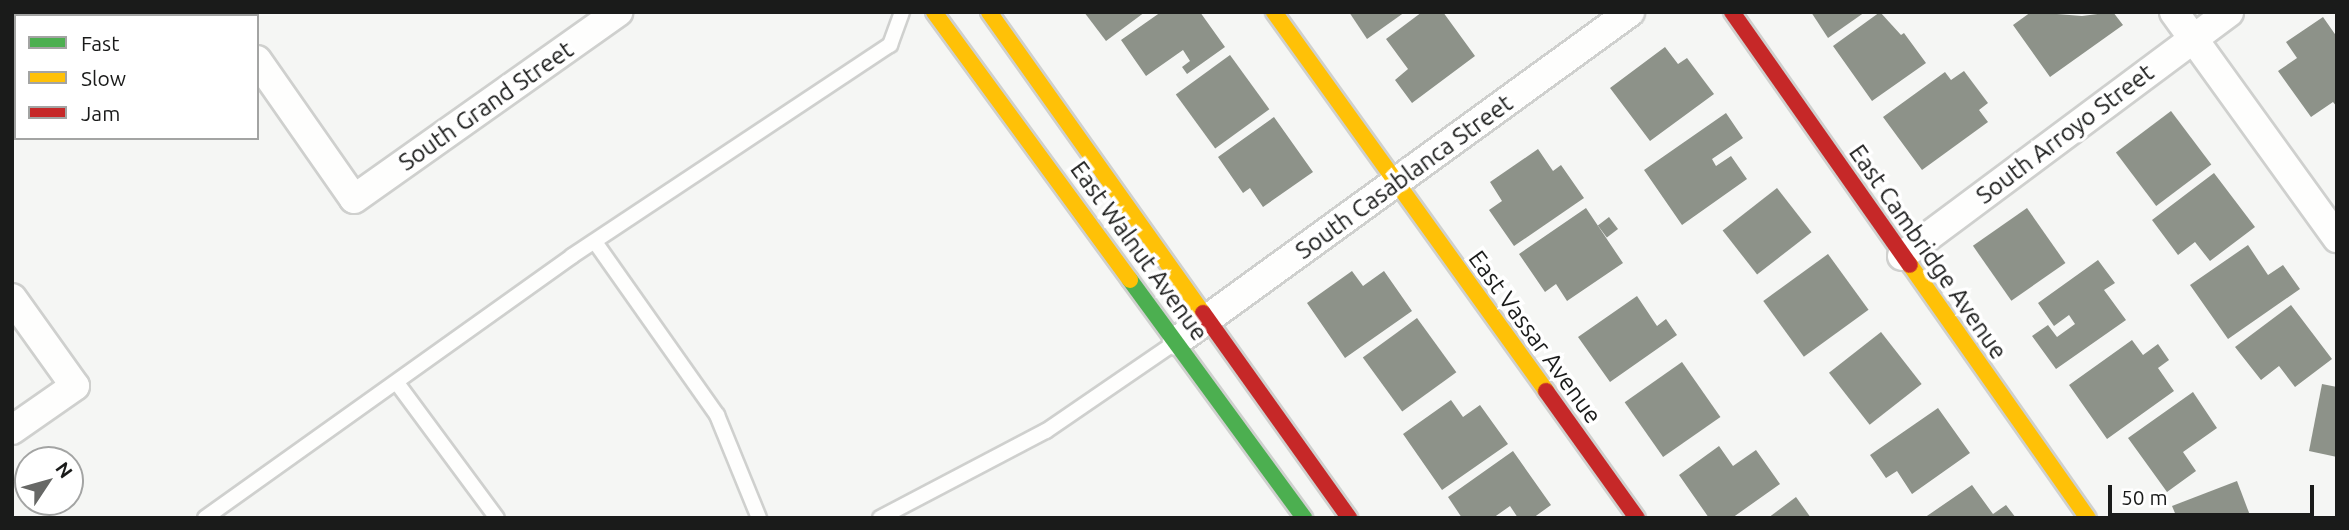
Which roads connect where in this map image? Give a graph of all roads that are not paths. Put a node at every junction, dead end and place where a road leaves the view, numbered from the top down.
1 (618, 12) edge
2 (902, 12) edge
3 (934, 12) edge
4 (989, 12) edge
5 (1274, 12) edge
6 (1630, 12) edge
7 (1732, 12) edge
8 (2174, 12) edge
9 (2230, 12) edge
10 (2192, 39) junction
11 (259, 63) edge
12 (1396, 182) junction
13 (2337, 238) edge
14 (595, 242) junction
15 (1902, 256) junction
16 (12, 298) edge
17 (1209, 317) junction
18 (1177, 341) junction
19 (397, 383) junction
20 (12, 430) edge
21 (205, 518) edge
22 (497, 518) edge
23 (759, 518) edge
24 (880, 518) edge
25 (1304, 518) edge
26 (1349, 518) edge
27 (1637, 518) edge
28 (2088, 518) edge

1 - 11 street, South Grand Street
2 - 14 lane
3 - 18 main road, East Walnut Avenue
4 - 17 main road, East Walnut Avenue
5 - 12 main road, East Vassar Avenue
6 - 12 street, South Casablanca Street
7 - 15 main road, East Cambridge Avenue
8 - 10 street
9 - 10 street, South Arroyo Street
10 - 13 street
10 - 15 street, South Arroyo Street
12 - 17 street, South Casablanca Street
12 - 27 main road, East Vassar Avenue
14 - 19 lane
14 - 23 lane
15 - 28 main road, East Cambridge Avenue
16 - 20 street
17 - 18 street, South Casablanca Street
17 - 26 main road, East Walnut Avenue
18 - 24 lane
18 - 25 main road, East Walnut Avenue
19 - 21 lane
19 - 22 lane

